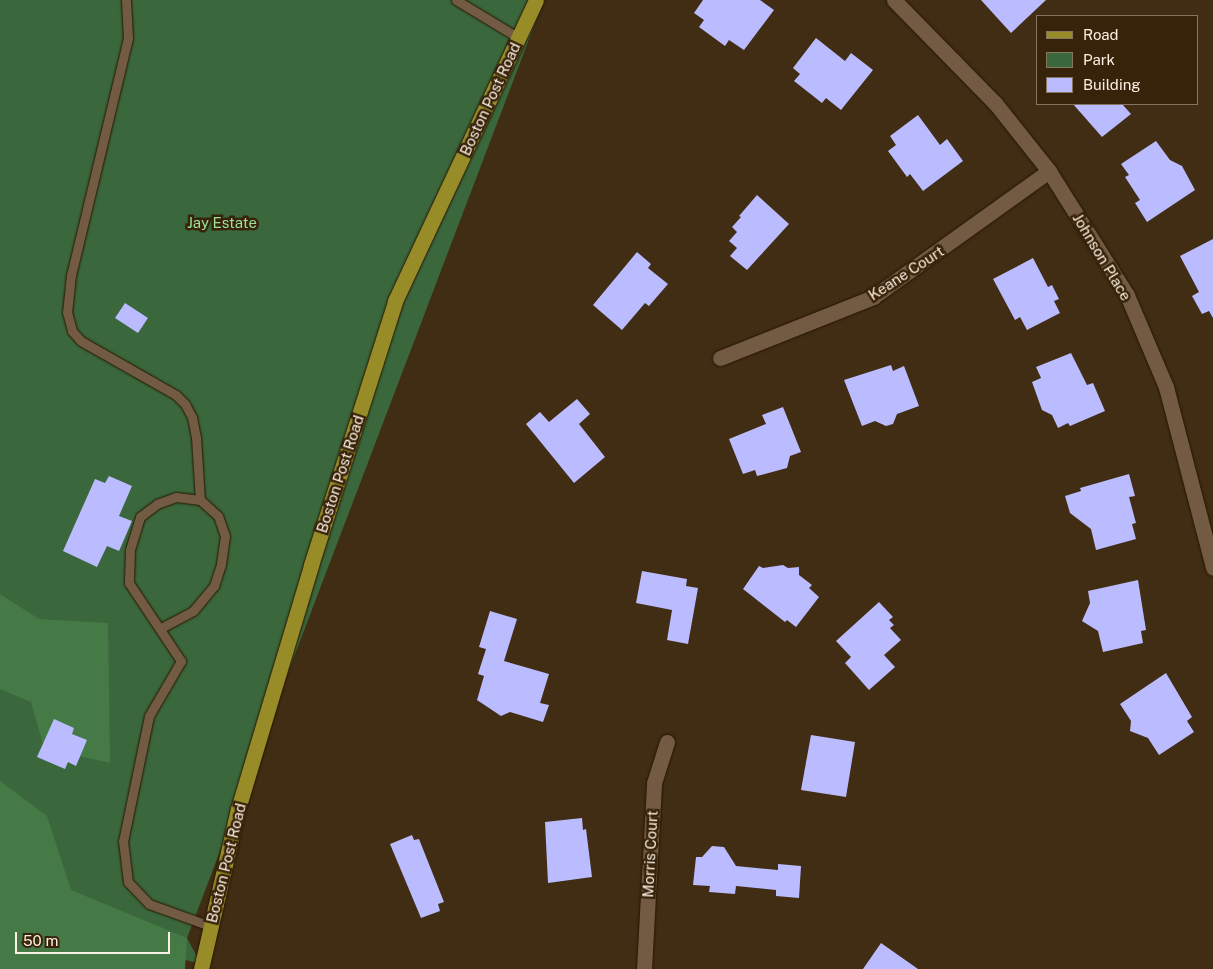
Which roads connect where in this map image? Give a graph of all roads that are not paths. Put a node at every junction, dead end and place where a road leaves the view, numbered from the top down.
1 (126, 0) edge
2 (456, 0) edge
3 (536, 0) edge
4 (894, 0) edge
5 (519, 38) junction
6 (1049, 170) junction
7 (720, 358) dead end
8 (200, 500) junction
9 (1213, 568) edge
10 (161, 628) junction
11 (667, 742) dead end
12 (210, 926) junction
13 (201, 969) edge
14 (644, 969) edge

1 - 8 lane
2 - 5 lane
3 - 5 main road, Boston Post Road
4 - 6 street, Johnson Place
5 - 12 main road, Boston Post Road
6 - 7 street, Keane Court
6 - 9 street, Johnson Place
8 - 10 lane
8 - 10 lane
10 - 12 lane
11 - 14 street, Morris Court
12 - 13 main road, Boston Post Road

